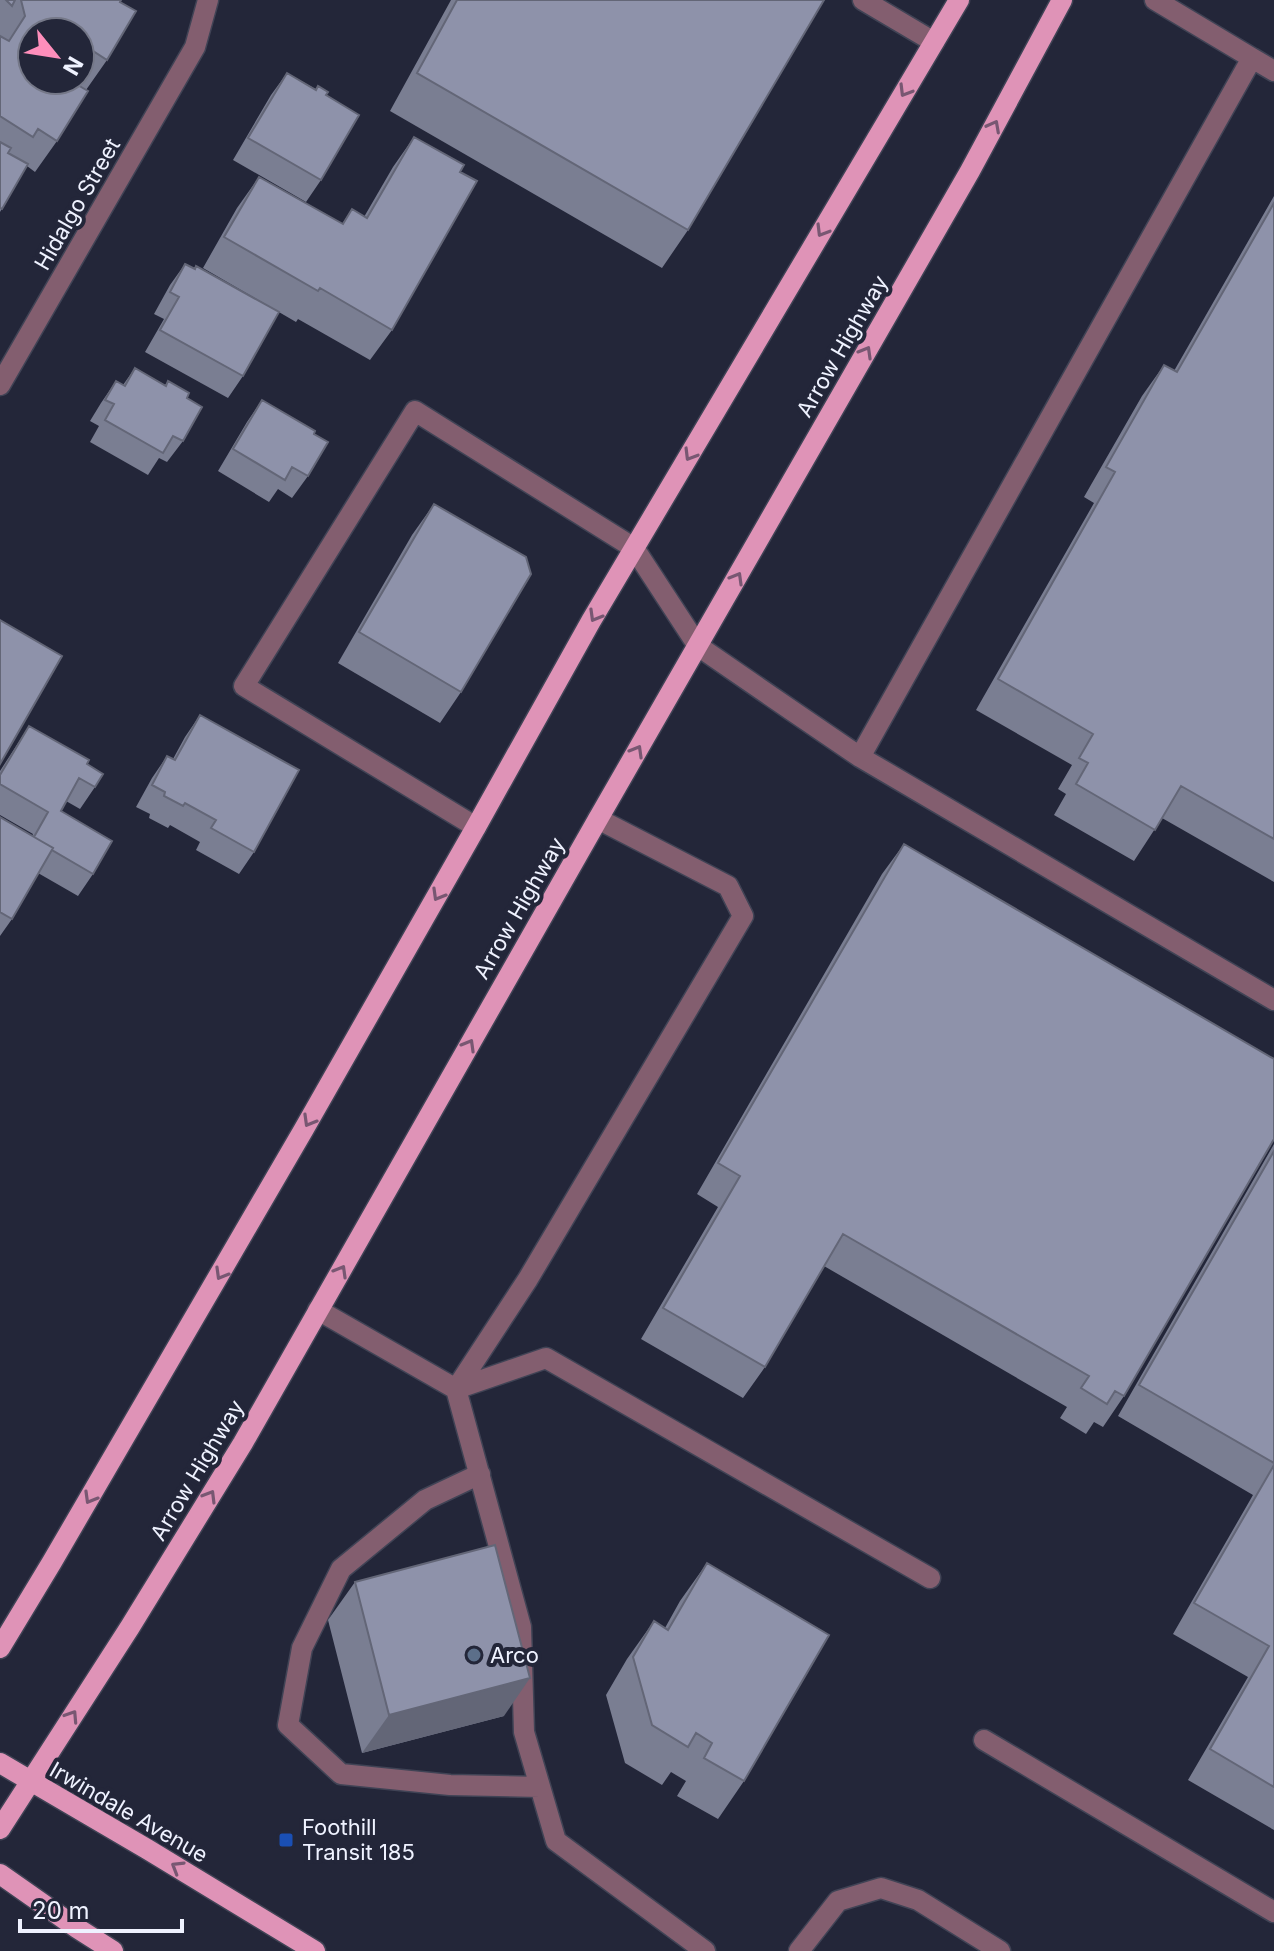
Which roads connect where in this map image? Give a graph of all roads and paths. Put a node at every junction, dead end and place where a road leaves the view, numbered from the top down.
1 (208, 0) edge
2 (863, 0) edge
3 (959, 0) edge
4 (1062, 0) edge
5 (1155, 0) edge
6 (934, 42) junction
7 (1252, 58) junction
8 (1274, 71) edge
9 (0, 385) edge
10 (634, 548) junction
11 (698, 646) junction
12 (860, 757) junction
13 (598, 819) junction
14 (476, 827) junction
15 (1274, 1000) edge
16 (318, 1310) junction
17 (456, 1389) junction
18 (480, 1474) junction
19 (930, 1578) dead end
20 (0, 1648) edge
21 (984, 1740) dead end
22 (0, 1763) edge
23 (30, 1782) junction
24 (540, 1787) junction
25 (0, 1829) edge
26 (0, 1874) edge
27 (1274, 1912) edge
28 (113, 1951) edge
29 (315, 1951) edge
30 (705, 1951) edge
31 (799, 1951) edge
32 (1000, 1951) edge

1 - 9 street, Hidalgo Street
2 - 6 street
3 - 6 main road
11 -> 4 main road, Arrow Highway
5 - 7 street
6 -> 10 main road
7 - 8 street
7 - 12 street
10 - 11 street
10 -> 14 main road
10 - 14 street
11 - 12 street
13 -> 11 main road, Arrow Highway
12 - 15 street
16 -> 13 main road, Arrow Highway
13 - 17 street
14 -> 20 main road
16 - 17 street
23 -> 16 main road, Arrow Highway
17 - 18 street
17 - 19 street
18 - 24 street
18 - 24 street
21 - 27 street
22 - 23 main road, Irwindale Avenue
23 - 25 main road, Arrow Highway
29 -> 23 main road, Irwindale Avenue
24 - 30 street
26 - 28 main road
31 - 32 street

